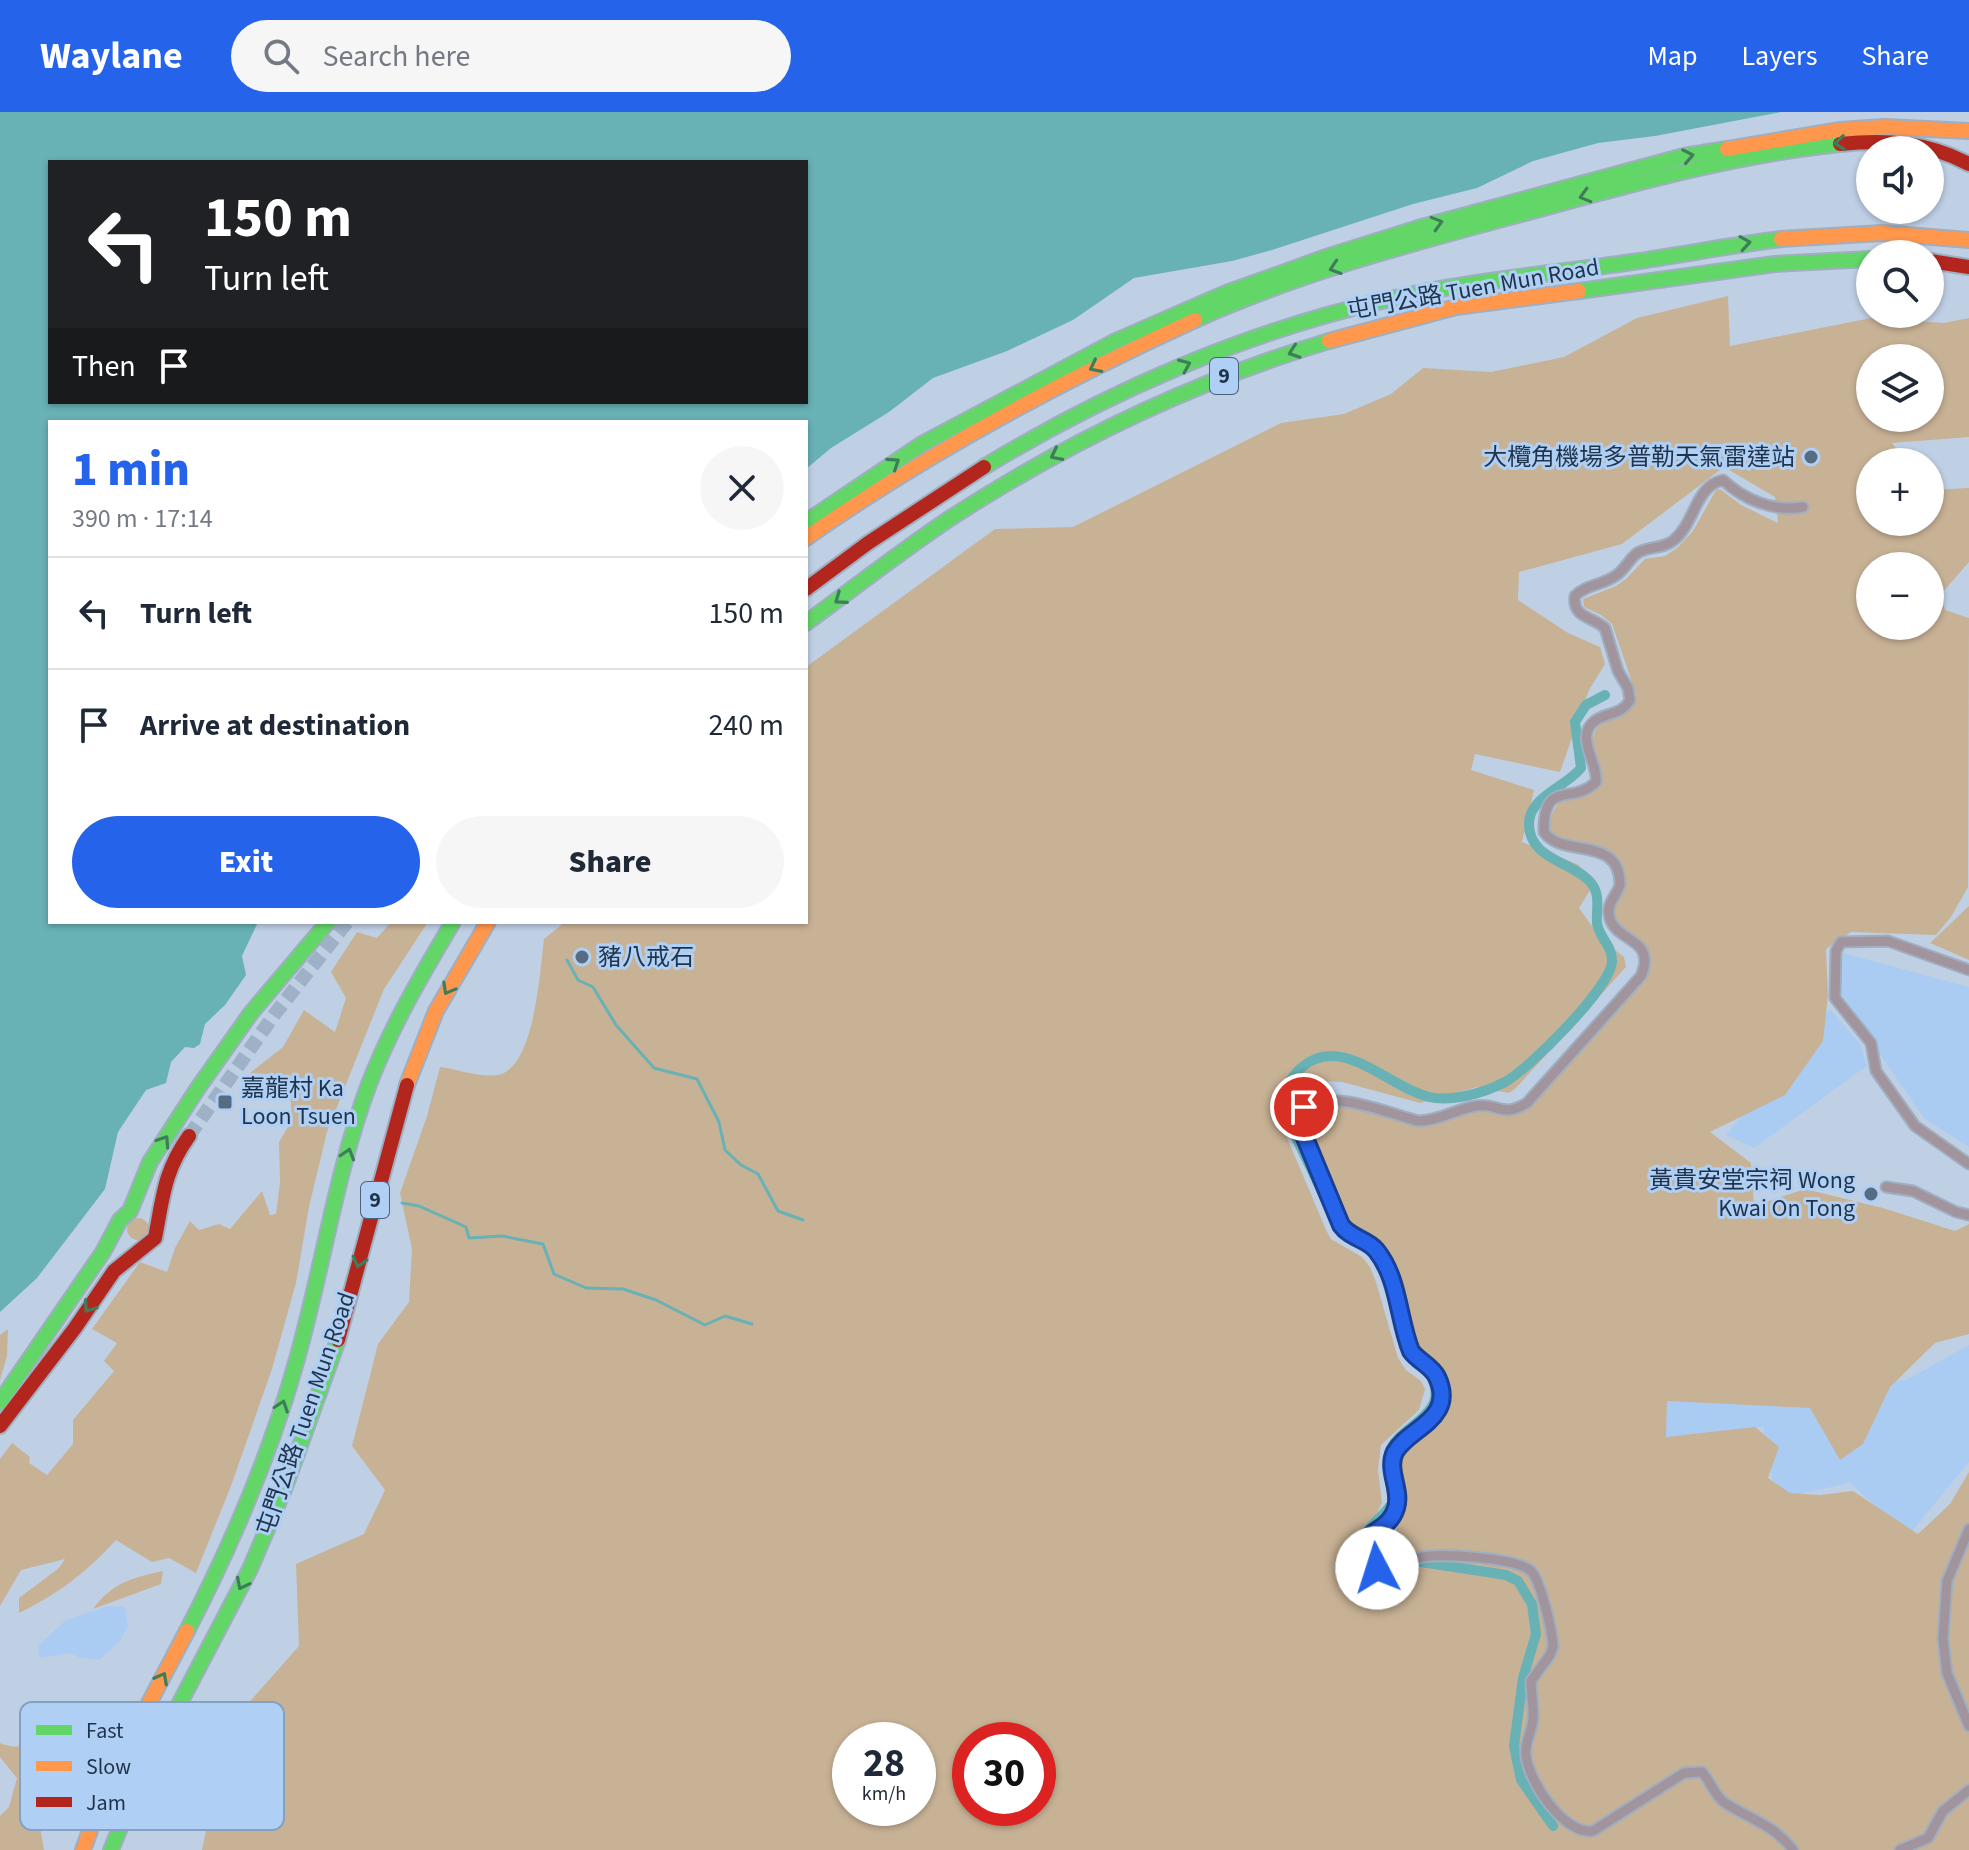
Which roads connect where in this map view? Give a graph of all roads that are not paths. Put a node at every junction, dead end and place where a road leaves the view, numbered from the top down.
1 (1969, 131) edge
2 (1969, 164) edge
3 (1969, 240) edge
4 (1856, 259) edge
5 (1944, 263) edge
6 (1969, 267) edge
7 (1803, 507) dead end
8 (808, 521) edge
9 (808, 537) edge
10 (808, 588) edge
11 (808, 622) edge
12 (326, 924) edge
13 (452, 924) edge
14 (487, 924) edge
15 (1969, 970) edge
16 (189, 1136) tunnel mouth
17 (1969, 1164) edge
18 (1886, 1187) dead end
19 (130, 1211) junction
20 (1969, 1215) edge
21 (157, 1225) junction
22 (118, 1227) junction
23 (139, 1249) junction
24 (0, 1402) edge
25 (0, 1426) edge
26 (1969, 1529) edge
27 (149, 1702) edge
28 (180, 1702) edge
29 (1969, 1726) edge
30 (1969, 1790) edge
31 (90, 1830) edge
32 (119, 1830) edge
33 (83, 1850) edge
34 (111, 1850) edge
35 (1793, 1850) edge
36 (1900, 1850) edge

8 -> 1 main road
2 -> 9 main road
10 -> 3 main road, 屯門公路 Tuen Mun Road / 9
4 -> 11 main road, 屯門公路 Tuen Mun Road / 9
5 - 6 main road
7 - 35 street
19 -> 12 main road
27 -> 13 main road, 屯門公路 Tuen Mun Road / 9
14 -> 28 main road, 屯門公路 Tuen Mun Road / 9
15 - 17 street
16 - 21 main road
18 - 20 street
19 - 21 main road
19 - 22 main road
21 - 23 main road
22 - 23 main road
22 - 24 main road
23 -> 25 main road
26 - 29 street
30 - 36 street
33 -> 31 main road, 屯門公路 Tuen Mun Road / 9
32 -> 34 main road, 屯門公路 Tuen Mun Road / 9

